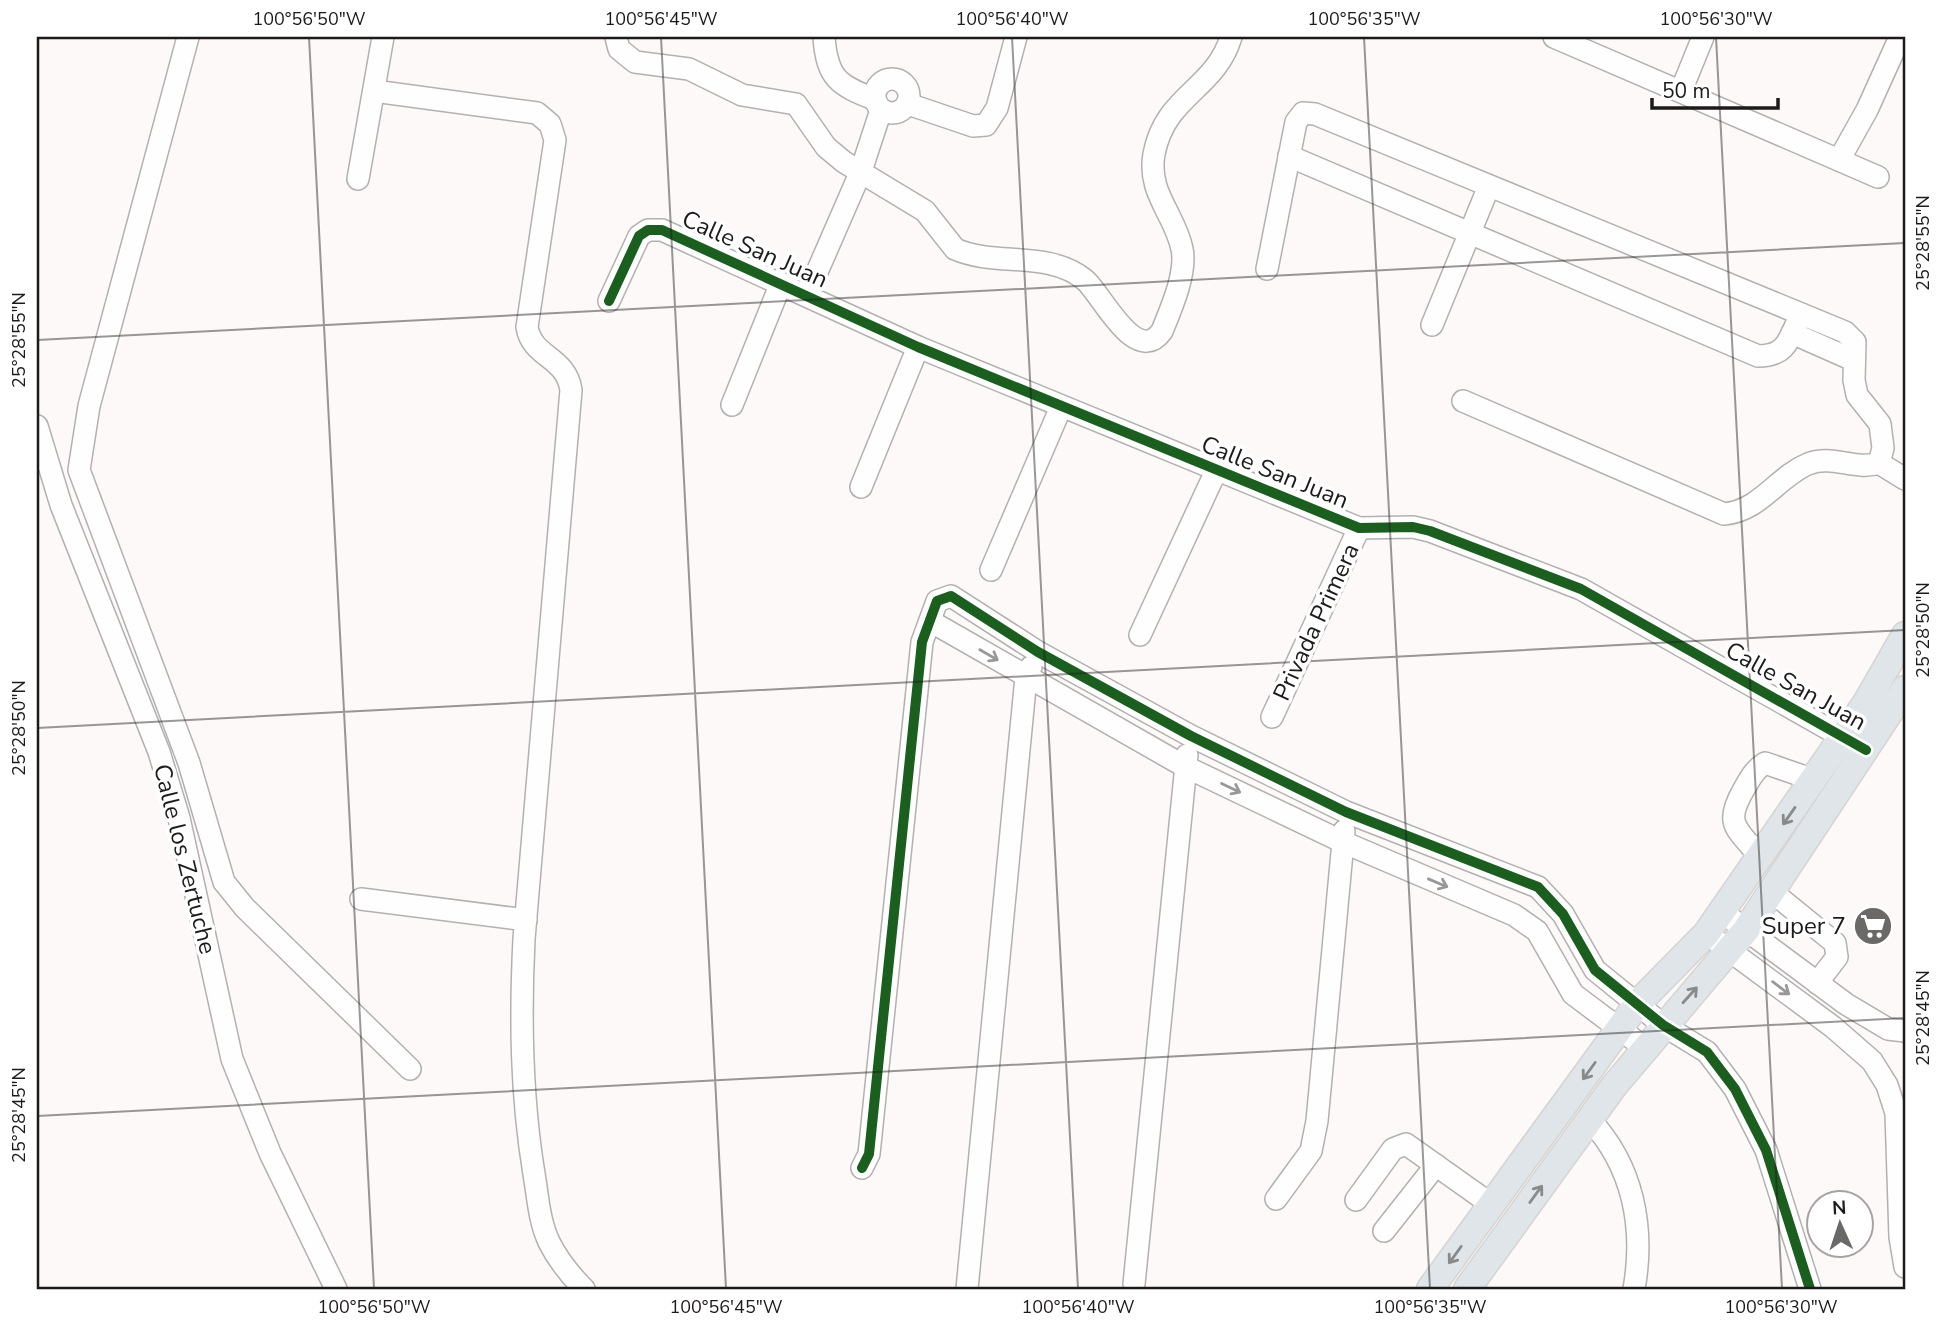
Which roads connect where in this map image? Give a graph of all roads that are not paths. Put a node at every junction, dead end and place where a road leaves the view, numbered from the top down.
1 (188, 37) edge
2 (383, 37) edge
3 (616, 37) edge
4 (824, 37) edge
5 (1016, 37) edge
6 (1231, 37) edge
7 (1555, 37) edge
8 (1703, 37) edge
9 (1900, 37) edge
10 (374, 91) junction
11 (1681, 91) junction
12 (878, 104) junction
13 (908, 104) junction
14 (1289, 156) junction
15 (1839, 160) junction
16 (862, 171) junction
17 (1878, 177) dead end
18 (358, 179) dead end
19 (1489, 186) junction
20 (1469, 233) junction
21 (1267, 269) dead end
22 (781, 283) junction
23 (807, 295) junction
24 (609, 301) dead end
25 (1796, 323) junction
26 (1432, 325) dead end
27 (918, 347) junction
28 (1463, 401) dead end
29 (732, 405) dead end
30 (1061, 407) junction
31 (37, 426) edge
32 (1879, 463) junction
33 (1216, 471) junction
34 (1905, 479) edge
35 (861, 487) dead end
36 (1359, 528) junction
37 (990, 570) dead end
38 (930, 621) junction
39 (1140, 635) dead end
40 (1905, 635) edge
41 (1038, 652) junction
42 (1026, 677) junction
43 (1893, 681) edge
44 (1901, 702) edge
45 (1866, 703) junction
46 (1272, 717) dead end
47 (1191, 736) junction
48 (1843, 737) junction
49 (1866, 750) junction
50 (1184, 766) junction
51 (1814, 780) junction
52 (1346, 812) junction
53 (1343, 842) junction
54 (1760, 858) junction
55 (1538, 887) junction
56 (1771, 891) junction
57 (361, 899) dead end
58 (1722, 912) junction
59 (1514, 915) junction
60 (526, 920) junction
61 (1706, 934) junction
62 (1738, 940) junction
63 (1817, 982) junction
64 (1638, 1003) junction
65 (1663, 1026) junction
66 (1620, 1029) junction
67 (1897, 1030) edge
68 (1645, 1048) junction
69 (1872, 1061) junction
70 (410, 1069) dead end
71 (1590, 1120) junction
72 (1436, 1165) junction
73 (862, 1168) dead end
74 (1276, 1199) dead end
75 (1356, 1200) dead end
76 (1492, 1205) junction
77 (1384, 1231) dead end
78 (1905, 1268) edge
79 (1134, 1284) dead end
80 (336, 1289) edge
81 (584, 1289) edge
82 (967, 1289) edge
83 (1430, 1289) edge
84 (1467, 1289) edge
85 (1634, 1289) edge
86 (1810, 1289) edge

1 - 70 street
2 - 10 street
3 - 16 street
4 - 12 street
5 - 13 street
6 - 16 street
7 - 11 street
8 - 11 street
9 - 15 street
10 - 18 street
10 - 60 street
11 - 15 street
12 - 13 street
12 - 13 street
12 - 16 street
14 - 19 street
14 - 20 street
14 - 21 street
15 - 17 street
16 - 23 street
19 - 20 street
19 - 25 street
20 - 25 street
20 - 26 street
22 - 23 street, Calle San Juan
22 - 24 street, Calle San Juan
22 - 29 street
23 - 27 street, Calle San Juan
25 - 32 street
27 - 30 street, Calle San Juan
27 - 35 street
28 - 32 street
30 - 33 street, Calle San Juan
30 - 37 street
31 - 80 street, Calle los Zertuche
32 - 34 street
33 - 36 street, Calle San Juan
33 - 39 street
36 - 46 street, Privada Primera
36 - 48 street, Calle San Juan
38 - 41 street
38 -> 42 street
38 - 73 street
40 - 43 main road
41 - 42 street
41 - 47 street
42 - 50 street
42 - 82 street
43 - 45 main road
44 - 45 street
44 - 49 main road
45 - 48 main road
47 - 50 street
47 - 52 street
48 - 49 street, Calle San Juan
48 - 51 main road
49 - 56 main road
50 -> 53 street
50 - 79 street
51 -> 54 main road
51 - 54 street
52 - 53 street
52 - 55 street
53 -> 59 street
53 - 74 street
54 - 58 main road
55 - 59 street
55 - 64 street
56 - 62 main road
56 - 63 street
57 - 60 street
58 - 61 main road
58 - 62 street
59 - 66 street
60 - 81 street
61 - 62 street
61 - 64 main road
62 - 63 street
65 -> 62 main road
62 -> 69 street
63 - 67 street
64 - 65 street
64 - 66 main road
65 - 68 main road
65 - 86 street
66 - 68 street
66 -> 76 main road
67 - 69 street
68 - 71 main road
69 - 78 street
84 -> 71 main road
71 - 85 street
72 - 75 street
72 - 76 street
72 - 77 street
76 -> 83 main road

